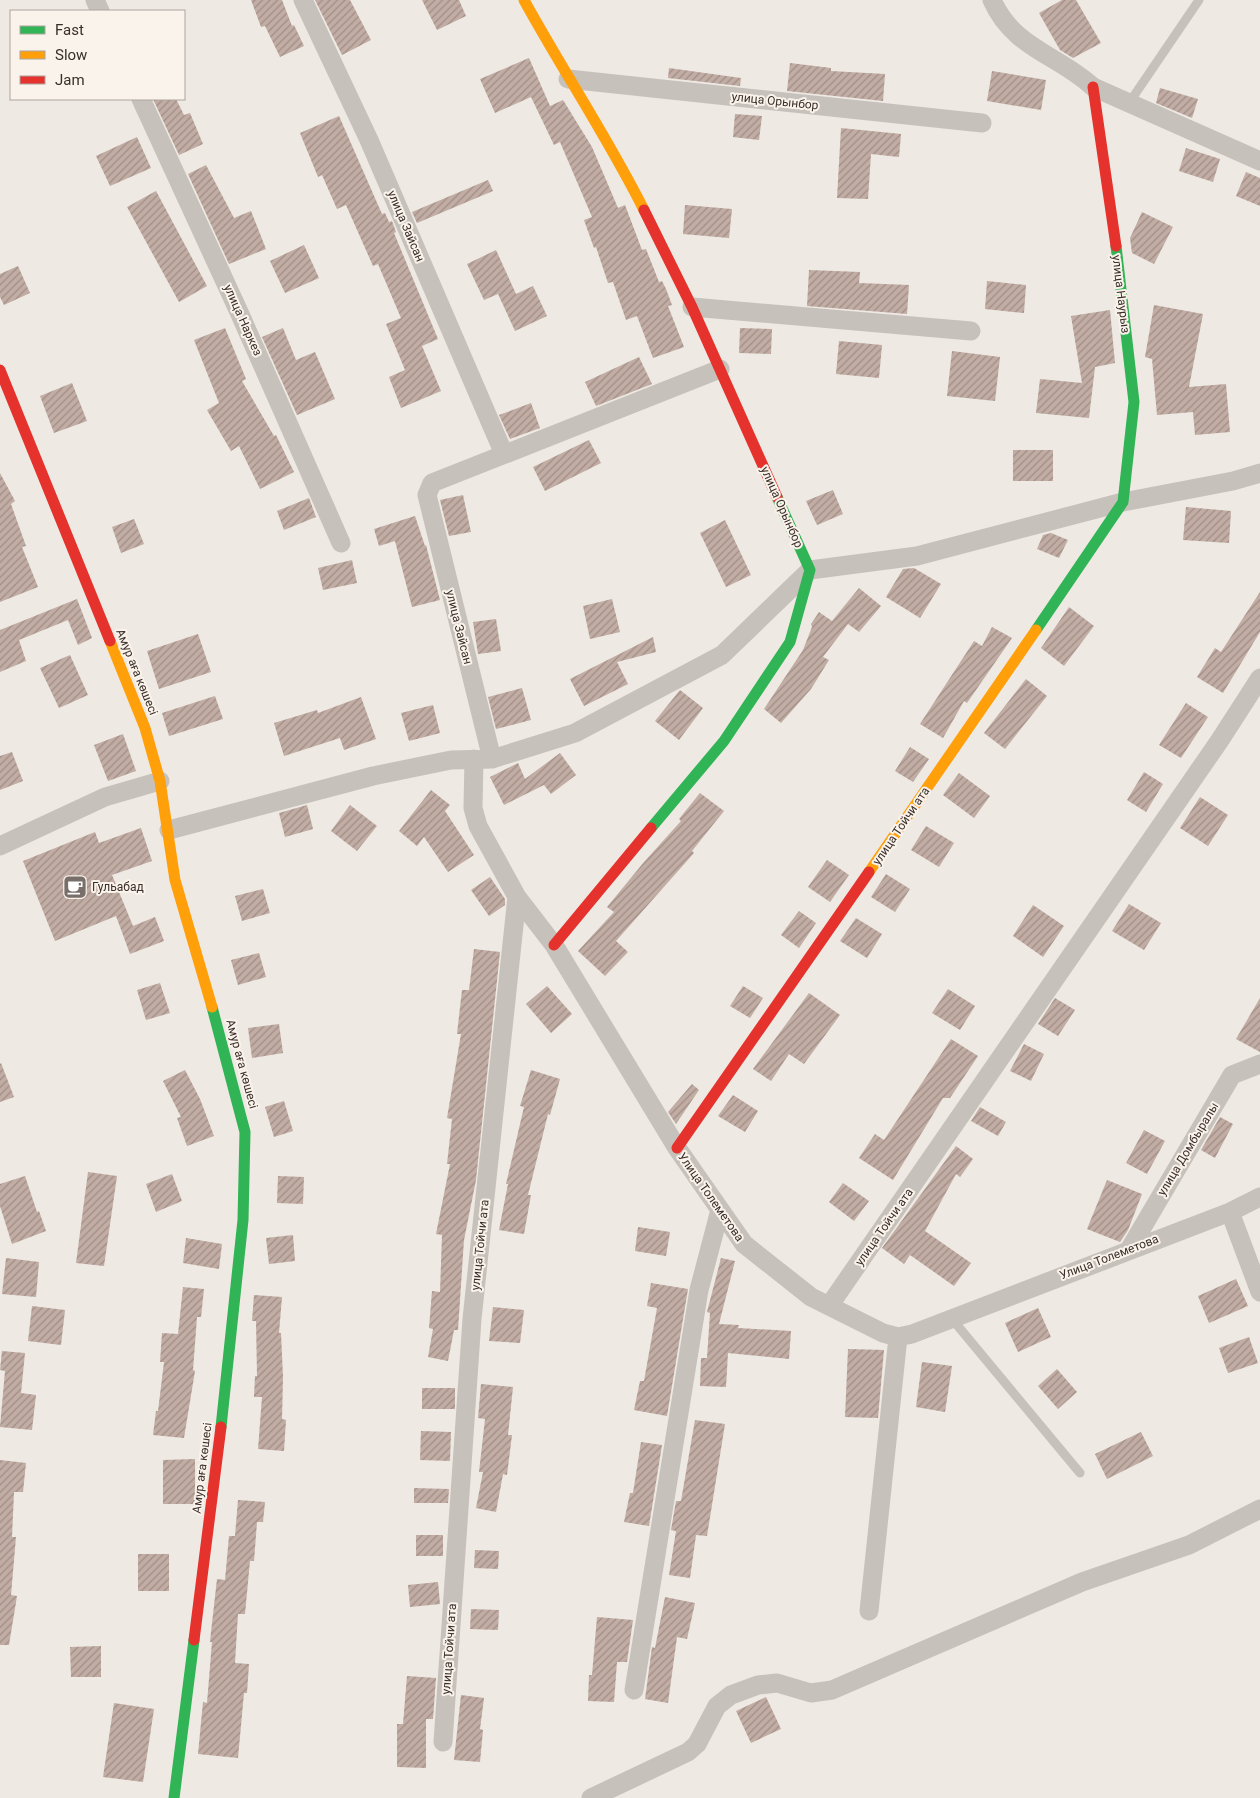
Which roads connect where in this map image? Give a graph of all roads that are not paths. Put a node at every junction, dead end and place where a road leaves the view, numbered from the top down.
1 (303, 0) edge
2 (524, 0) edge
3 (992, 0) edge
4 (1199, 0) edge
5 (568, 79) junction
6 (1093, 87) junction
7 (141, 100) edge
8 (1129, 104) junction
9 (982, 123) dead end
10 (1260, 161) edge
11 (692, 307) junction
12 (971, 331) dead end
13 (720, 369) junction
14 (0, 370) edge
15 (504, 454) junction
16 (1260, 473) edge
17 (1123, 502) junction
18 (341, 543) dead end
19 (810, 570) junction
20 (1260, 678) edge
21 (483, 759) junction
22 (160, 781) junction
23 (169, 830) junction
24 (0, 846) edge
25 (517, 897) junction
26 (554, 945) junction
27 (1260, 1064) edge
28 (677, 1148) junction
29 (1260, 1197) edge
30 (720, 1210) junction
31 (1230, 1212) junction
32 (1129, 1250) junction
33 (1260, 1292) edge
34 (829, 1306) junction
35 (951, 1319) junction
36 (898, 1336) junction
37 (1080, 1473) dead end
38 (1260, 1510) edge
39 (868, 1611) dead end
40 (634, 1690) dead end
41 (443, 1742) dead end
42 (174, 1798) edge
43 (591, 1798) edge

1 - 15 street, улица Зайсан
2 - 5 street, улица Орынбор
3 - 6 street
4 - 8 lane
5 - 9 street, улица Орынбор
5 - 11 street, улица Орынбор
6 - 8 street
6 - 17 street, улица Наурыз
7 - 18 street, улица Наркез
8 - 10 street
11 - 12 street
11 - 13 street, улица Орынбор
13 - 15 street, улица Зайсан
13 - 19 street, улица Орынбор
14 - 22 street, Амур аға көшесі
15 - 21 street, улица Зайсан
16 - 17 street
17 - 19 street
17 - 28 street, улица Тойчи ата
19 - 21 street
19 - 26 street
20 - 34 street, улица Тойчи ата
21 - 23 street
21 - 25 street
22 - 23 street, Амур аға көшесі
22 - 24 street
23 - 42 street, Амур аға көшесі
25 - 26 street, Улица Толеметова
25 - 41 street, улица Тойчи ата
26 - 28 street, Улица Толеметова
27 - 32 street, улица Домбыралы
28 - 30 street, Улица Толеметова
29 - 31 street, Улица Толеметова
30 - 34 street, Улица Толеметова
30 - 40 street
31 - 32 street, Улица Толеметова
31 - 33 street
32 - 35 street, Улица Толеметова
34 - 36 street, Улица Толеметова
35 - 36 street, Улица Толеметова
35 - 37 lane
36 - 39 street
38 - 43 street

